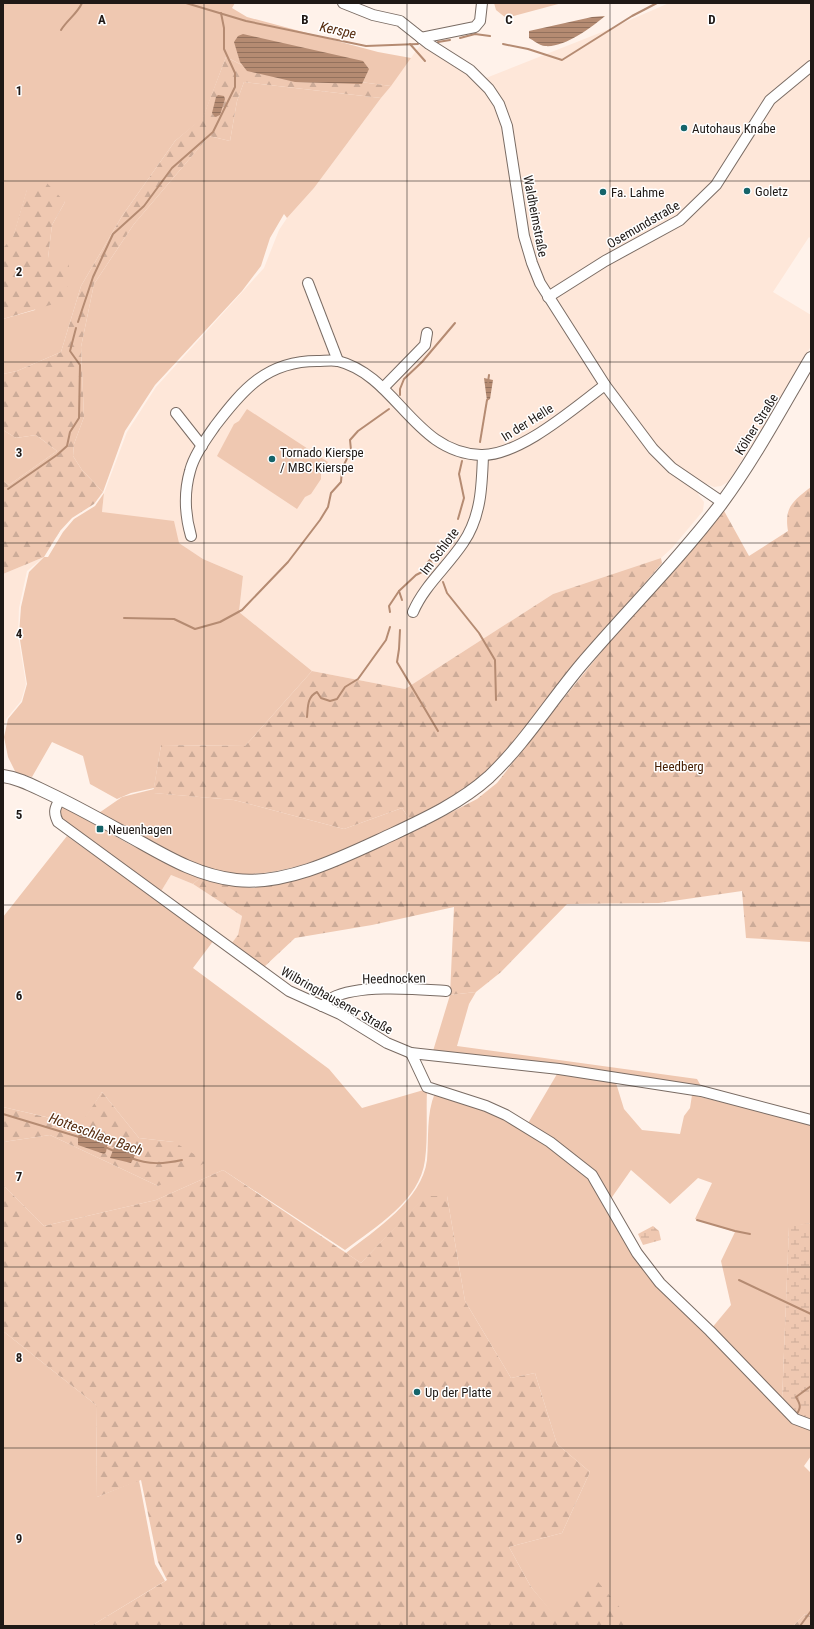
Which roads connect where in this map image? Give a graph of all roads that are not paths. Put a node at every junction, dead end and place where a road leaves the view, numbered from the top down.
1 (343, 3) edge
2 (482, 3) edge
3 (421, 38) junction
4 (811, 66) edge
5 (308, 283) dead end
6 (548, 297) junction
7 (427, 333) dead end
8 (811, 358) edge
9 (338, 361) junction
10 (605, 386) junction
11 (383, 388) junction
12 (176, 413) dead end
13 (202, 446) junction
14 (483, 455) junction
15 (722, 502) junction
16 (191, 536) dead end
17 (414, 612) dead end
18 (3, 776) edge
19 (60, 799) junction
20 (446, 991) dead end
21 (322, 1006) junction
22 (411, 1052) junction
23 (811, 1120) edge
24 (811, 1425) edge

1 - 3 street, Waldheimstraße
2 - 3 street
3 - 6 street, Waldheimstraße
4 - 6 street, Osemundstraße
5 - 9 street
6 - 10 street, Waldheimstraße
7 - 11 street
8 - 15 main road, Kölner Straße
9 - 11 street, In der Helle
9 - 13 street, In der Helle
10 - 14 street, In der Helle
10 - 15 street, Waldheimstraße
11 - 14 street, In der Helle
12 - 13 street
13 - 16 street, In der Helle
14 - 17 street, Im Schlote
15 - 19 main road, Kölner Straße
18 - 19 main road, Kölner Straße
19 - 21 street, Wilbringhausener Straße
20 - 21 street, Heednocken
21 - 22 street, Wilbringhausener Straße
22 - 23 street, Wilbringhausener Straße
22 - 24 street

